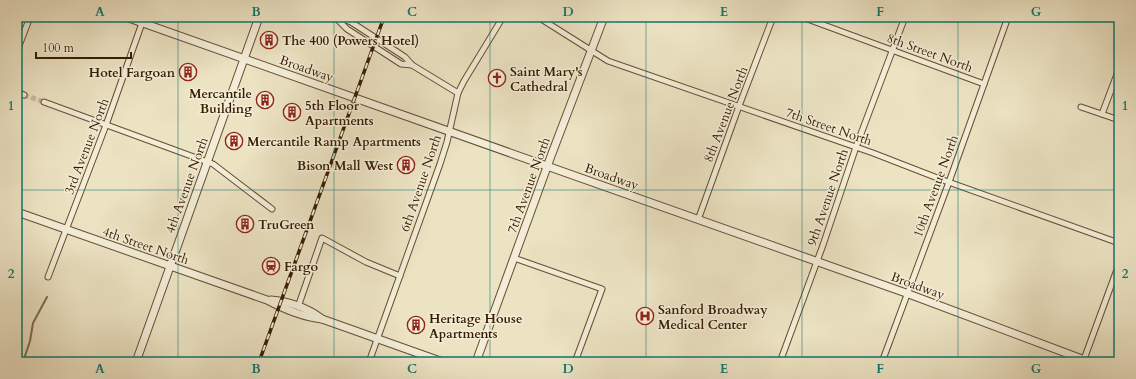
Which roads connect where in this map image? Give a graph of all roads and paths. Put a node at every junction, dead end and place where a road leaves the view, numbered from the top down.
1 (30, 17) edge
2 (126, 17) edge
3 (259, 17) edge
4 (336, 17) edge
5 (503, 17) edge
6 (538, 17) edge
7 (604, 17) edge
8 (773, 17) edge
9 (802, 17) edge
10 (905, 17) edge
11 (1008, 17) edge
12 (142, 23) junction
13 (893, 50) junction
14 (17, 51) edge
15 (591, 52) junction
16 (245, 59) junction
17 (1119, 69) edge
18 (984, 84) junction
19 (17, 92) edge
20 (458, 94) junction
21 (24, 95) tunnel mouth
22 (44, 102) tunnel mouth
23 (739, 106) junction
24 (1081, 107) dead end
25 (1102, 114) junction
26 (1119, 120) edge
27 (106, 126) junction
28 (449, 131) junction
29 (856, 147) junction
30 (207, 162) junction
31 (547, 166) junction
32 (949, 182) junction
33 (272, 209) dead end
34 (17, 212) edge
35 (698, 220) junction
36 (66, 230) junction
37 (1119, 243) edge
38 (514, 258) junction
39 (817, 262) junction
40 (1119, 264) edge
41 (171, 266) junction
42 (400, 276) junction
43 (48, 277) dead end
44 (906, 294) junction
45 (267, 300) junction
46 (298, 307) junction
47 (322, 319) junction
48 (377, 339) junction
49 (1086, 361) edge
50 (136, 362) edge
51 (369, 362) edge
52 (443, 362) edge
53 (476, 362) edge
54 (575, 362) edge
55 (780, 362) edge
56 (882, 362) edge

1 - 14 street
2 - 12 street, Broadway
3 - 16 street, 4th Avenue North
4 - 20 street
5 - 20 street, 6th Avenue North
6 - 15 street, 7th Street North
7 - 15 street, 7th Avenue North
8 - 23 street, 8th Avenue North
9 - 13 street, 8th Street North
10 - 13 street, 9th Avenue North
11 - 18 street, 10th Avenue North
12 - 16 street, Broadway
12 - 27 street, 3rd Avenue North
13 - 18 street, 8th Street North
13 - 29 street, 9th Avenue North
15 - 23 street, 7th Street North
15 - 31 street, 7th Avenue North
16 - 28 street, Broadway
16 - 30 street, 4th Avenue North
17 - 25 street
18 - 32 street, 10th Avenue North
19 - 21 street
20 - 28 street, 6th Avenue North
22 - 27 street
23 - 29 street, 7th Street North
23 - 35 street, 8th Avenue North
24 - 25 street
25 - 26 street
27 - 30 street
27 - 36 street, 3rd Avenue North
28 - 31 street, Broadway
28 - 42 street, 6th Avenue North
29 - 32 street, 7th Street North
29 - 39 street, 9th Avenue North
30 - 33 street
30 - 41 street, 4th Avenue North
31 - 35 street, Broadway
31 - 38 street, 7th Avenue North
32 - 37 street, 7th Street North
32 - 44 street, 10th Avenue North
34 - 36 street, 4th Street North
35 - 39 street, Broadway
36 - 41 street, 4th Street North
36 - 43 street, 3rd Avenue North
38 - 53 street, 7th Avenue North
38 - 54 street
39 - 44 street, Broadway
39 - 55 street, 9th Avenue North
40 - 49 street
41 - 45 street, 4th Street North
41 - 50 street, 4th Avenue North
42 - 46 street
42 - 48 street, 6th Avenue North
44 - 49 street, Broadway
44 - 56 street, 10th Avenue North
45 - 46 street, 4th Street North
45 - 47 street, 4th Street North
46 - 47 street, 4th Street North
47 - 48 street, 4th Street North
48 - 51 street, 6th Avenue North
48 - 52 street, 4th Street North

